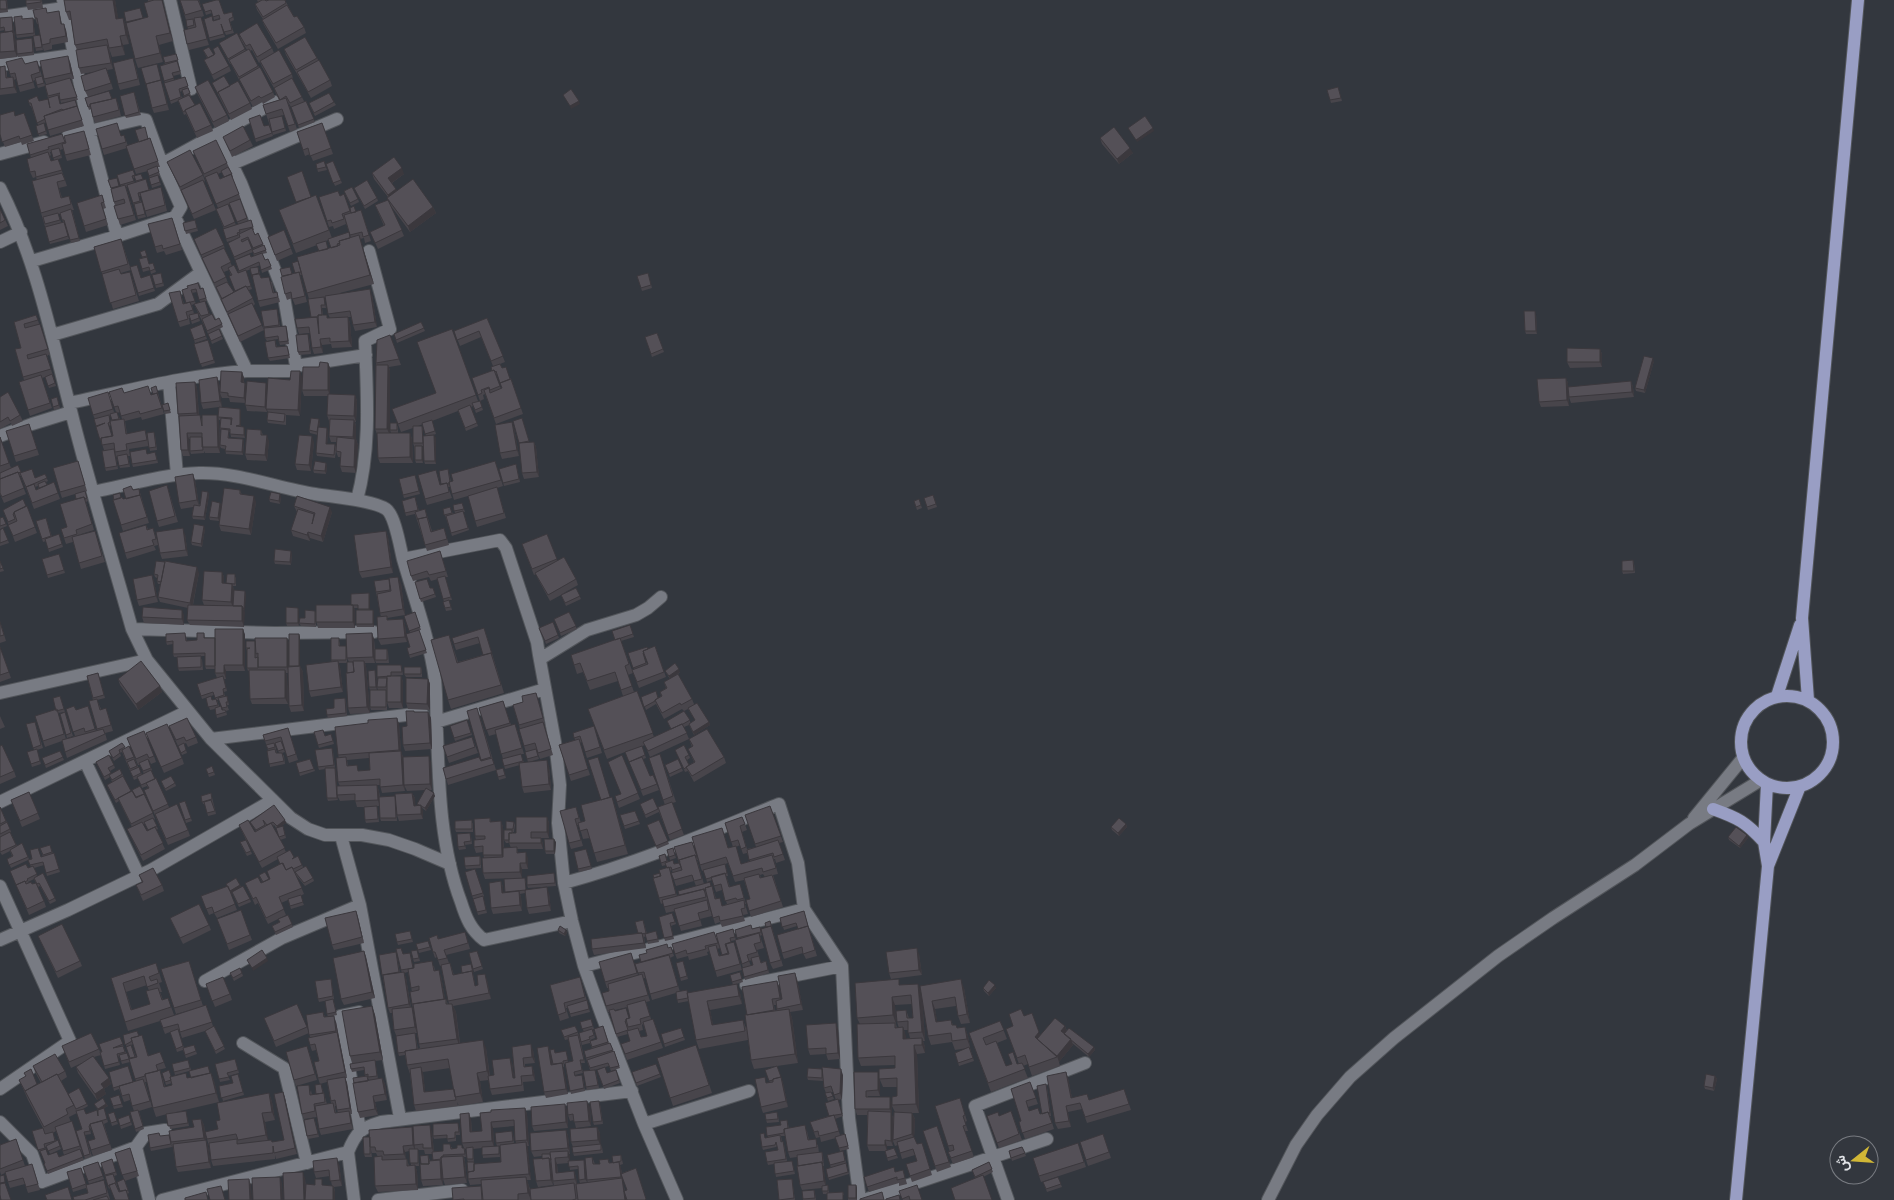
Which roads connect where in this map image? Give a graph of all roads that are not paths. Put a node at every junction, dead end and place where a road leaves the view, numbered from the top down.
1 (170, 0) edge
2 (1858, 0) edge
3 (64, 4) edge
4 (0, 17) edge
5 (73, 55) junction
6 (0, 65) edge
7 (192, 89) dead end
8 (275, 102) edge
9 (337, 119) dead end
10 (89, 130) junction
11 (218, 135) junction
12 (0, 154) edge
13 (162, 164) junction
14 (232, 164) junction
15 (0, 188) edge
16 (175, 217) junction
17 (20, 232) junction
18 (117, 236) junction
19 (0, 242) edge
20 (369, 251) dead end
21 (32, 261) junction
22 (200, 273) junction
23 (52, 335) junction
24 (366, 355) junction
25 (296, 366) junction
26 (247, 371) junction
27 (169, 382) junction
28 (70, 407) junction
29 (0, 436) edge
30 (177, 475) junction
31 (93, 492) junction
32 (357, 500) junction
33 (403, 559) junction
34 (661, 596) dead end
35 (1802, 618) junction
36 (132, 629) junction
37 (374, 632) edge
38 (540, 659) junction
39 (147, 660) junction
40 (545, 689) junction
41 (0, 692) edge
42 (1777, 696) junction
43 (1808, 700) junction
44 (188, 711) junction
45 (436, 717) junction
46 (211, 739) junction
47 (1743, 758) junction
48 (86, 760) junction
49 (1764, 782) junction
50 (1800, 786) junction
51 (273, 800) junction
52 (0, 802) edge
53 (1713, 809) junction
54 (1689, 824) junction
55 (341, 836) junction
56 (1764, 842) junction
57 (450, 864) junction
58 (1768, 866) junction
59 (139, 876) junction
60 (564, 883) junction
61 (0, 886) edge
62 (360, 905) junction
63 (804, 909) junction
64 (572, 921) junction
65 (20, 932) junction
66 (0, 940) edge
67 (584, 966) junction
68 (842, 966) junction
69 (205, 981) dead end
70 (746, 985) edge
71 (380, 1007) junction
72 (243, 1043) dead end
73 (1086, 1063) dead end
74 (0, 1089) edge
75 (632, 1091) junction
76 (749, 1091) dead end
77 (400, 1118) junction
78 (0, 1122) edge
79 (644, 1124) junction
80 (165, 1130) dead end
81 (360, 1130) junction
82 (1047, 1139) dead end
83 (136, 1147) junction
84 (348, 1152) junction
85 (993, 1157) junction
86 (306, 1163) junction
87 (462, 1190) edge
88 (149, 1200) edge
89 (162, 1200) edge
90 (354, 1200) edge
91 (378, 1200) edge
92 (677, 1200) edge
93 (860, 1200) edge
94 (865, 1200) edge
95 (1008, 1200) edge
96 (1268, 1200) edge
97 (1736, 1200) edge

1 - 7 street
2 - 35 main road
3 - 4 street
3 - 5 street
5 - 6 street
5 - 10 street
8 - 11 street
9 - 14 street
10 - 12 street
10 - 13 street
10 - 18 street
11 - 13 street
11 - 14 street
13 - 16 street
14 - 25 street
15 - 17 street
16 - 18 street
16 - 22 street
17 - 19 street
17 - 21 street
18 - 21 street
20 - 24 street
21 - 23 street
22 - 23 street
22 - 26 street
23 - 28 street
24 - 25 street
24 - 32 street
25 - 26 street
26 - 27 street
27 - 28 street
27 - 30 street
28 - 29 street
28 - 31 street
30 - 31 street
30 - 32 street
31 - 36 street
32 - 33 street
33 - 38 street
33 - 45 street
34 - 38 street
35 - 42 main road
35 - 43 main road
36 - 37 street
36 - 39 street
38 - 40 street
39 - 41 street
39 - 44 street
40 - 45 street
40 - 60 street
42 - 43 main road
42 - 47 main road
43 - 50 main road
44 - 46 street
44 - 48 street
45 - 46 street
45 - 57 street
46 - 51 street
47 - 49 main road
47 - 54 street
48 - 52 street
48 - 59 street
49 - 50 main road
49 - 53 street
49 - 56 main road
50 - 58 main road
51 - 55 street
51 - 59 street
53 - 54 street
53 - 56 main road
54 - 96 street
55 - 57 street
55 - 62 street
56 - 58 main road
57 - 64 street
58 - 97 main road
59 - 65 street
60 - 63 street
60 - 64 street
61 - 65 street
62 - 69 street
62 - 71 street
63 - 67 street
63 - 68 street
64 - 67 street
65 - 66 street
65 - 74 street
67 - 75 street
68 - 70 street
68 - 93 street
71 - 77 street
71 - 81 street
72 - 86 street
73 - 85 street
75 - 77 street
75 - 79 street
76 - 79 street
77 - 81 street
78 - 83 street
79 - 92 street
80 - 83 street
81 - 84 street
82 - 85 street
83 - 88 street
84 - 86 street
84 - 90 street
85 - 94 street
85 - 95 street
86 - 89 street
87 - 91 street

